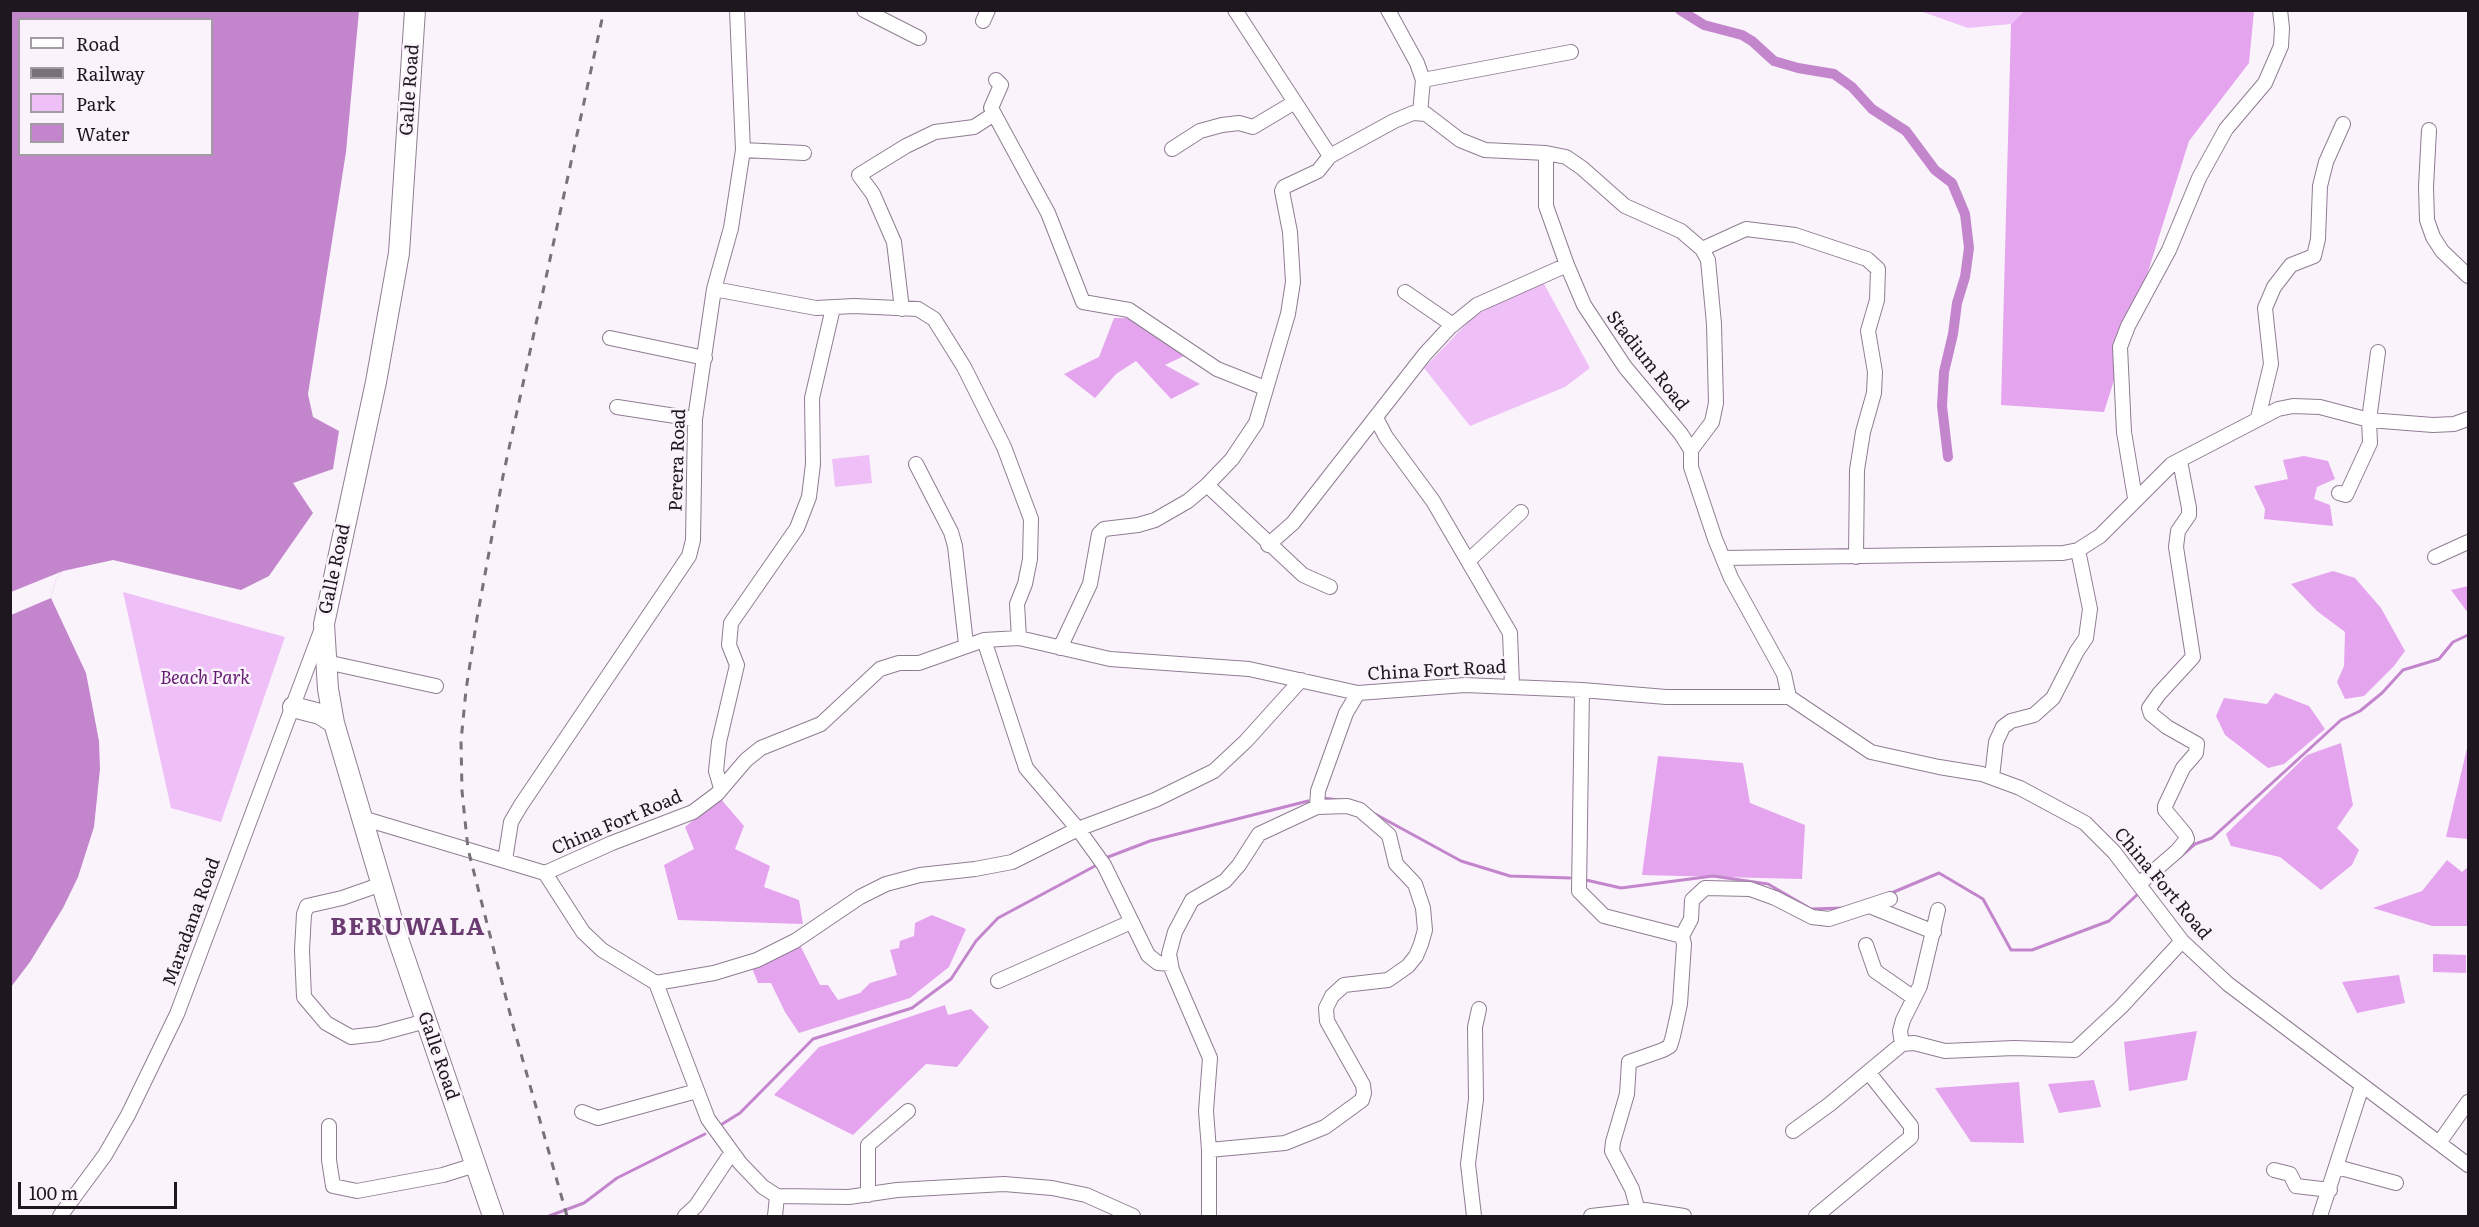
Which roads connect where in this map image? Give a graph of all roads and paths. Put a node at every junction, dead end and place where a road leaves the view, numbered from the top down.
1 (415, 10) edge
2 (737, 10) edge
3 (864, 10) edge
4 (1235, 10) edge
5 (1388, 10) edge
6 (2280, 10) edge
7 (919, 38) dead end
8 (1571, 52) dead end
9 (996, 80) dead end
10 (1423, 80) junction
11 (1295, 102) junction
12 (1420, 113) junction
13 (994, 114) junction
14 (2343, 124) dead end
15 (2429, 130) dead end
16 (1172, 149) dead end
17 (743, 150) junction
18 (804, 153) dead end
19 (1546, 153) junction
20 (1330, 156) junction
21 (1702, 249) junction
22 (1567, 266) junction
23 (2469, 276) edge
24 (714, 288) junction
25 (1405, 292) dead end
26 (833, 308) junction
27 (902, 309) junction
28 (1453, 325) junction
29 (610, 338) dead end
30 (2378, 352) dead end
31 (705, 358) junction
32 (1265, 388) junction
33 (617, 407) dead end
34 (1376, 418) junction
35 (2258, 418) junction
36 (695, 419) junction
37 (2469, 419) edge
38 (2369, 420) junction
39 (1691, 450) junction
40 (2180, 461) junction
41 (916, 464) dead end
42 (1207, 485) junction
43 (2339, 493) dead end
44 (2135, 498) junction
45 (1521, 512) dead end
46 (2469, 542) edge
47 (1268, 545) junction
48 (2078, 549) junction
49 (1856, 556) junction
50 (2435, 557) dead end
51 (1724, 558) junction
52 (1468, 561) junction
53 (1330, 587) dead end
54 (324, 624) junction
55 (1019, 638) junction
56 (984, 640) junction
57 (966, 644) junction
58 (1060, 648) junction
59 (326, 662) junction
60 (1301, 680) junction
61 (436, 686) dead end
62 (1512, 686) junction
63 (1582, 690) junction
64 (1358, 693) junction
65 (1789, 697) junction
66 (293, 707) junction
67 (334, 723) junction
68 (1992, 777) junction
69 (721, 788) junction
70 (1317, 807) junction
71 (362, 818) junction
72 (1078, 829) junction
73 (505, 860) junction
74 (544, 873) junction
75 (382, 885) junction
76 (2143, 890) junction
77 (1890, 899) dead end
78 (1872, 907) junction
79 (1938, 910) dead end
80 (1131, 922) junction
81 (1934, 932) junction
82 (1682, 936) junction
83 (2182, 941) junction
84 (1866, 945) dead end
85 (1171, 964) junction
86 (998, 981) dead end
87 (656, 983) junction
88 (1914, 998) junction
89 (1479, 1009) dead end
90 (426, 1021) junction
91 (1902, 1044) junction
92 (1869, 1073) junction
93 (2362, 1086) junction
94 (697, 1091) junction
95 (2469, 1102) edge
96 (908, 1111) dead end
97 (582, 1112) dead end
98 (329, 1126) dead end
99 (1793, 1131) dead end
100 (2439, 1143) junction
101 (1209, 1150) junction
102 (732, 1152) junction
103 (475, 1165) junction
104 (2469, 1165) edge
105 (2337, 1167) junction
106 (2274, 1170) dead end
107 (2396, 1183) dead end
108 (2330, 1190) junction
109 (868, 1195) junction
110 (777, 1196) junction
111 (1638, 1210) junction
112 (492, 1215) edge
113 (60, 1216) edge
114 (685, 1216) edge
115 (775, 1216) edge
116 (1133, 1216) edge
117 (1209, 1216) edge
118 (1474, 1216) edge
119 (1591, 1216) edge
120 (1684, 1216) edge
121 (1816, 1216) edge
122 (2320, 1216) edge

1 - 54 highway, Galle Road
2 - 17 street, Perera Road
3 - 7 street
4 - 11 street
5 - 10 street
6 - 44 street
8 - 10 street
9 - 13 street
10 - 12 street
11 - 16 street
11 - 20 street
12 - 19 street
12 - 20 street
13 - 27 street
13 - 32 street
14 - 35 street
15 - 23 street
17 - 18 street
17 - 24 street, Perera Road
19 - 21 street
19 - 22 street, Stadium Road
20 - 32 street
21 - 39 street
21 - 49 street
22 - 28 street
22 - 39 street, Stadium Road
24 - 26 street
24 - 31 street, Perera Road
25 - 28 street
26 - 27 street
26 - 69 street
27 - 55 street
28 - 34 street
29 - 31 street
30 - 38 street
31 - 36 street, Perera Road
32 - 42 street
33 - 36 street
34 - 47 street
34 - 52 street
35 - 38 street
35 - 40 street
36 - 73 street, Perera Road
37 - 38 street
38 - 43 street
39 - 51 street
40 - 44 street
40 - 76 street
41 - 57 street
42 - 47 street
42 - 58 street
44 - 48 street
45 - 52 street
46 - 50 street
47 - 53 street
48 - 49 street
48 - 68 street
49 - 51 street
51 - 65 street
52 - 62 street
54 - 59 highway, Galle Road
54 - 66 street, Maradana Road
55 - 56 street, China Fort Road
55 - 58 street, China Fort Road
56 - 57 street, China Fort Road
56 - 72 street
57 - 69 street, China Fort Road
58 - 60 street, China Fort Road
59 - 61 street
59 - 67 highway, Galle Road
60 - 64 street, China Fort Road
60 - 72 street
62 - 63 street, China Fort Road
62 - 64 street, China Fort Road
63 - 65 street, China Fort Road
63 - 82 street
64 - 70 street
65 - 68 street, China Fort Road
66 - 67 highway
66 - 113 street, Maradana Road
67 - 71 highway, Galle Road
68 - 76 street, China Fort Road
69 - 74 street, China Fort Road
70 - 85 street
70 - 101 street
71 - 73 street, China Fort Road
71 - 75 highway, Galle Road
72 - 80 street
72 - 87 street
73 - 74 street, China Fort Road
74 - 87 street
75 - 90 highway, Galle Road
75 - 90 street
76 - 83 street, China Fort Road
77 - 78 street
78 - 81 street
78 - 82 street
79 - 81 street
80 - 85 street
80 - 86 street
81 - 88 street
82 - 111 street
83 - 91 street
83 - 93 street, China Fort Road
84 - 88 street
85 - 101 street
87 - 94 street
88 - 91 street
89 - 118 street
90 - 103 highway, Galle Road
91 - 92 street
92 - 99 street
92 - 121 street
93 - 100 street, China Fort Road
93 - 105 street
94 - 97 street
94 - 102 street
95 - 100 street
96 - 109 street
98 - 103 street
100 - 104 street, China Fort Road
101 - 117 street
102 - 110 street
102 - 114 street
103 - 112 highway, Galle Road
105 - 107 street
105 - 108 street
106 - 108 street
108 - 122 street
109 - 110 street
109 - 116 street
110 - 115 street
111 - 119 street
111 - 120 street

